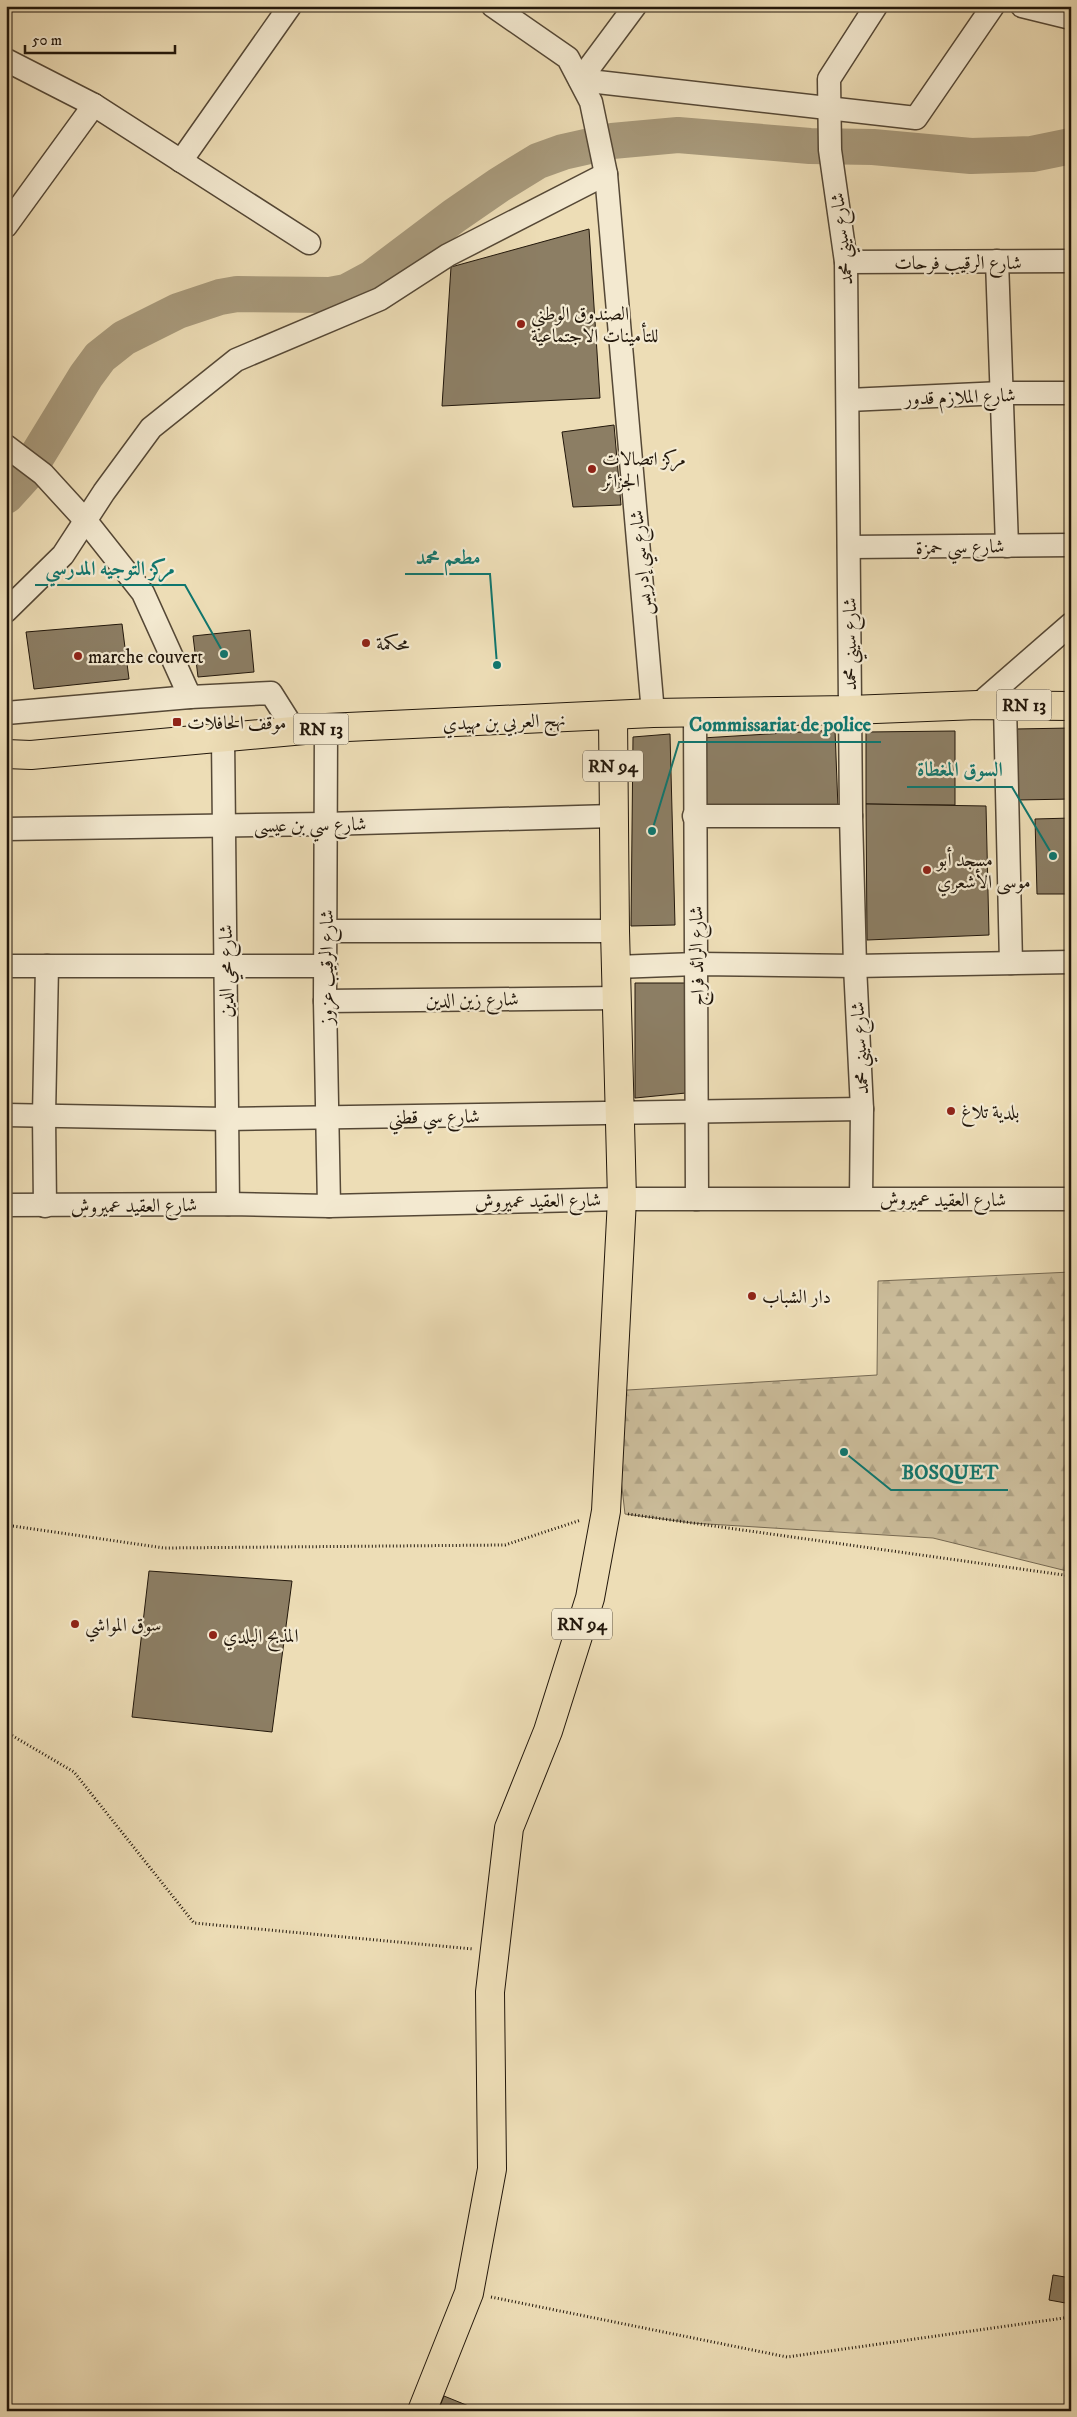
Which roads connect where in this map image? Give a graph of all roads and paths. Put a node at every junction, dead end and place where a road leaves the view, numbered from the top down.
1 (290, 6) edge
2 (493, 6) edge
3 (635, 6) edge
4 (876, 6) edge
5 (993, 6) edge
6 (1022, 6) edge
7 (1071, 18) edge
8 (6, 60) edge
9 (580, 80) junction
10 (94, 105) junction
11 (829, 107) junction
12 (181, 161) junction
13 (606, 174) junction
14 (6, 226) edge
15 (309, 243) dead end
16 (997, 261) junction
17 (1071, 261) edge
18 (846, 262) junction
19 (1002, 393) junction
20 (1071, 393) edge
21 (848, 400) junction
22 (6, 446) edge
23 (86, 521) junction
24 (1071, 545) edge
25 (1007, 546) junction
26 (849, 547) junction
27 (6, 611) edge
28 (1071, 624) edge
29 (190, 697) junction
30 (978, 705) junction
31 (1005, 705) junction
32 (1071, 706) edge
33 (850, 710) junction
34 (695, 712) junction
35 (6, 713) edge
36 (653, 713) junction
37 (612, 717) junction
38 (326, 728) junction
39 (295, 731) junction
40 (223, 738) junction
41 (14, 757) edge
42 (613, 816) junction
43 (694, 816) junction
44 (852, 816) junction
45 (325, 824) junction
46 (225, 825) junction
47 (6, 829) edge
48 (326, 931) junction
49 (615, 931) junction
50 (1071, 962) edge
51 (1011, 963) junction
52 (696, 964) junction
53 (6, 966) edge
54 (47, 966) junction
55 (326, 966) junction
56 (855, 966) junction
57 (225, 967) junction
58 (616, 968) junction
59 (618, 998) junction
60 (326, 1001) junction
61 (698, 1110) junction
62 (862, 1110) junction
63 (621, 1112) junction
64 (6, 1115) edge
65 (44, 1116) junction
66 (327, 1118) junction
67 (226, 1119) junction
68 (860, 1198) junction
69 (622, 1199) junction
70 (697, 1199) junction
71 (1071, 1200) edge
72 (228, 1204) junction
73 (6, 1205) edge
74 (46, 1206) junction
75 (329, 1206) junction
76 (606, 1511) junction
77 (6, 1525) edge
78 (1071, 1576) edge
79 (6, 1732) edge
80 (495, 1951) junction
81 (469, 2293) junction
82 (1071, 2317) edge
83 (422, 2411) edge

1 - 12 street
2 - 9 street, شارع سي إدريس
3 - 9 street
4 - 11 street, شارع سيني محمد
5 - 11 street
6 - 7 street
8 - 10 street
9 - 11 street
9 - 13 street, شارع سي إدريس
10 - 12 street
10 - 14 street
11 - 18 street, شارع سيني محمد
12 - 15 street
13 - 23 street
13 - 36 street, شارع سي إدريس
16 - 17 street, شارع الرقيب فرحات
16 - 18 street, شارع الرقيب فرحات
16 - 19 street
18 - 21 street, شارع سيني محمد
19 - 20 street, شارع الملازم قدور
19 - 21 street, شارع الملازم قدور
19 - 25 street
21 - 26 street, شارع سيني محمد
22 - 23 street
23 - 27 street
23 - 29 street
24 - 25 street, شارع سي حمزة
25 - 26 street, شارع سي حمزة
26 - 33 street, شارع سيني محمد
28 - 30 street
29 - 35 street
29 - 39 street
30 - 31 main road, RN 13
30 - 33 main road, نهج العربي بن مهيدي / RN 13
31 - 32 main road, RN 13
31 - 51 street
33 - 34 main road, نهج العربي بن مهيدي / RN 13
33 - 44 street, شارع سيني محمد
34 - 36 main road, نهج العربي بن مهيدي / RN 13
34 - 43 street, شارع الرائد فراج
36 - 37 main road, نهج العربي بن مهيدي / RN 13
37 - 38 main road, نهج العربي بن مهيدي / RN 13
37 - 42 main road, RN 94
38 - 39 main road, نهج العربي بن مهيدي / RN 13
38 - 45 street, شارع الرقيب عزوز
39 - 40 main road, نهج العربي بن مهيدي / RN 13
40 - 41 main road, نهج العربي بن مهيدي / RN 13
40 - 46 street, شارع محي الدين
42 - 45 street, شارع سي بن عيسى
42 - 49 main road, RN 94
43 - 44 street
43 - 52 street, شارع الرائد فراج
44 - 56 street, شارع سيني محمد
45 - 46 street, شارع سي بن عيسى
45 - 48 street, شارع الرقيب عزوز
46 - 47 street, شارع سي بن عيسى
46 - 57 street, شارع محي الدين
48 - 49 street
48 - 55 street, شارع الرقيب عزوز
49 - 58 main road, RN 94
50 - 51 street
51 - 56 street
52 - 56 street
52 - 58 street
52 - 61 street, شارع الرائد فراج
53 - 54 street
54 - 57 street
54 - 65 street
55 - 57 street
55 - 60 street, شارع الرقيب عزوز
56 - 62 street, شارع سيني محمد
57 - 67 street, شارع محي الدين
58 - 59 main road, RN 94
59 - 60 street, شارع زين الدين
59 - 63 main road, RN 94
60 - 66 street, شارع الرقيب عزوز
61 - 62 street, شارع سي قطني
61 - 63 street, شارع سي قطني
61 - 70 street, شارع الرائد فراج
62 - 68 street, شارع سيني محمد
63 - 66 street, شارع سي قطني
63 - 69 main road, RN 94
64 - 65 street, شارع سي قطني
65 - 67 street, شارع سي قطني
65 - 74 street
66 - 67 street, شارع سي قطني
66 - 75 street, شارع الرقيب عزوز
67 - 72 street, شارع محي الدين
68 - 70 street, شارع العقيد عميروش
68 - 71 street, شارع العقيد عميروش
69 - 70 street, شارع العقيد عميروش
69 - 75 street, شارع العقيد عميروش
69 - 76 main road, RN 94
72 - 74 street, شارع العقيد عميروش
72 - 75 street, شارع العقيد عميروش
73 - 74 street, شارع العقيد عميروش
76 - 77 path
76 - 78 path
76 - 80 main road, RN 94
79 - 80 path
80 - 81 main road, RN 94
81 - 82 path
81 - 83 main road, RN 94

